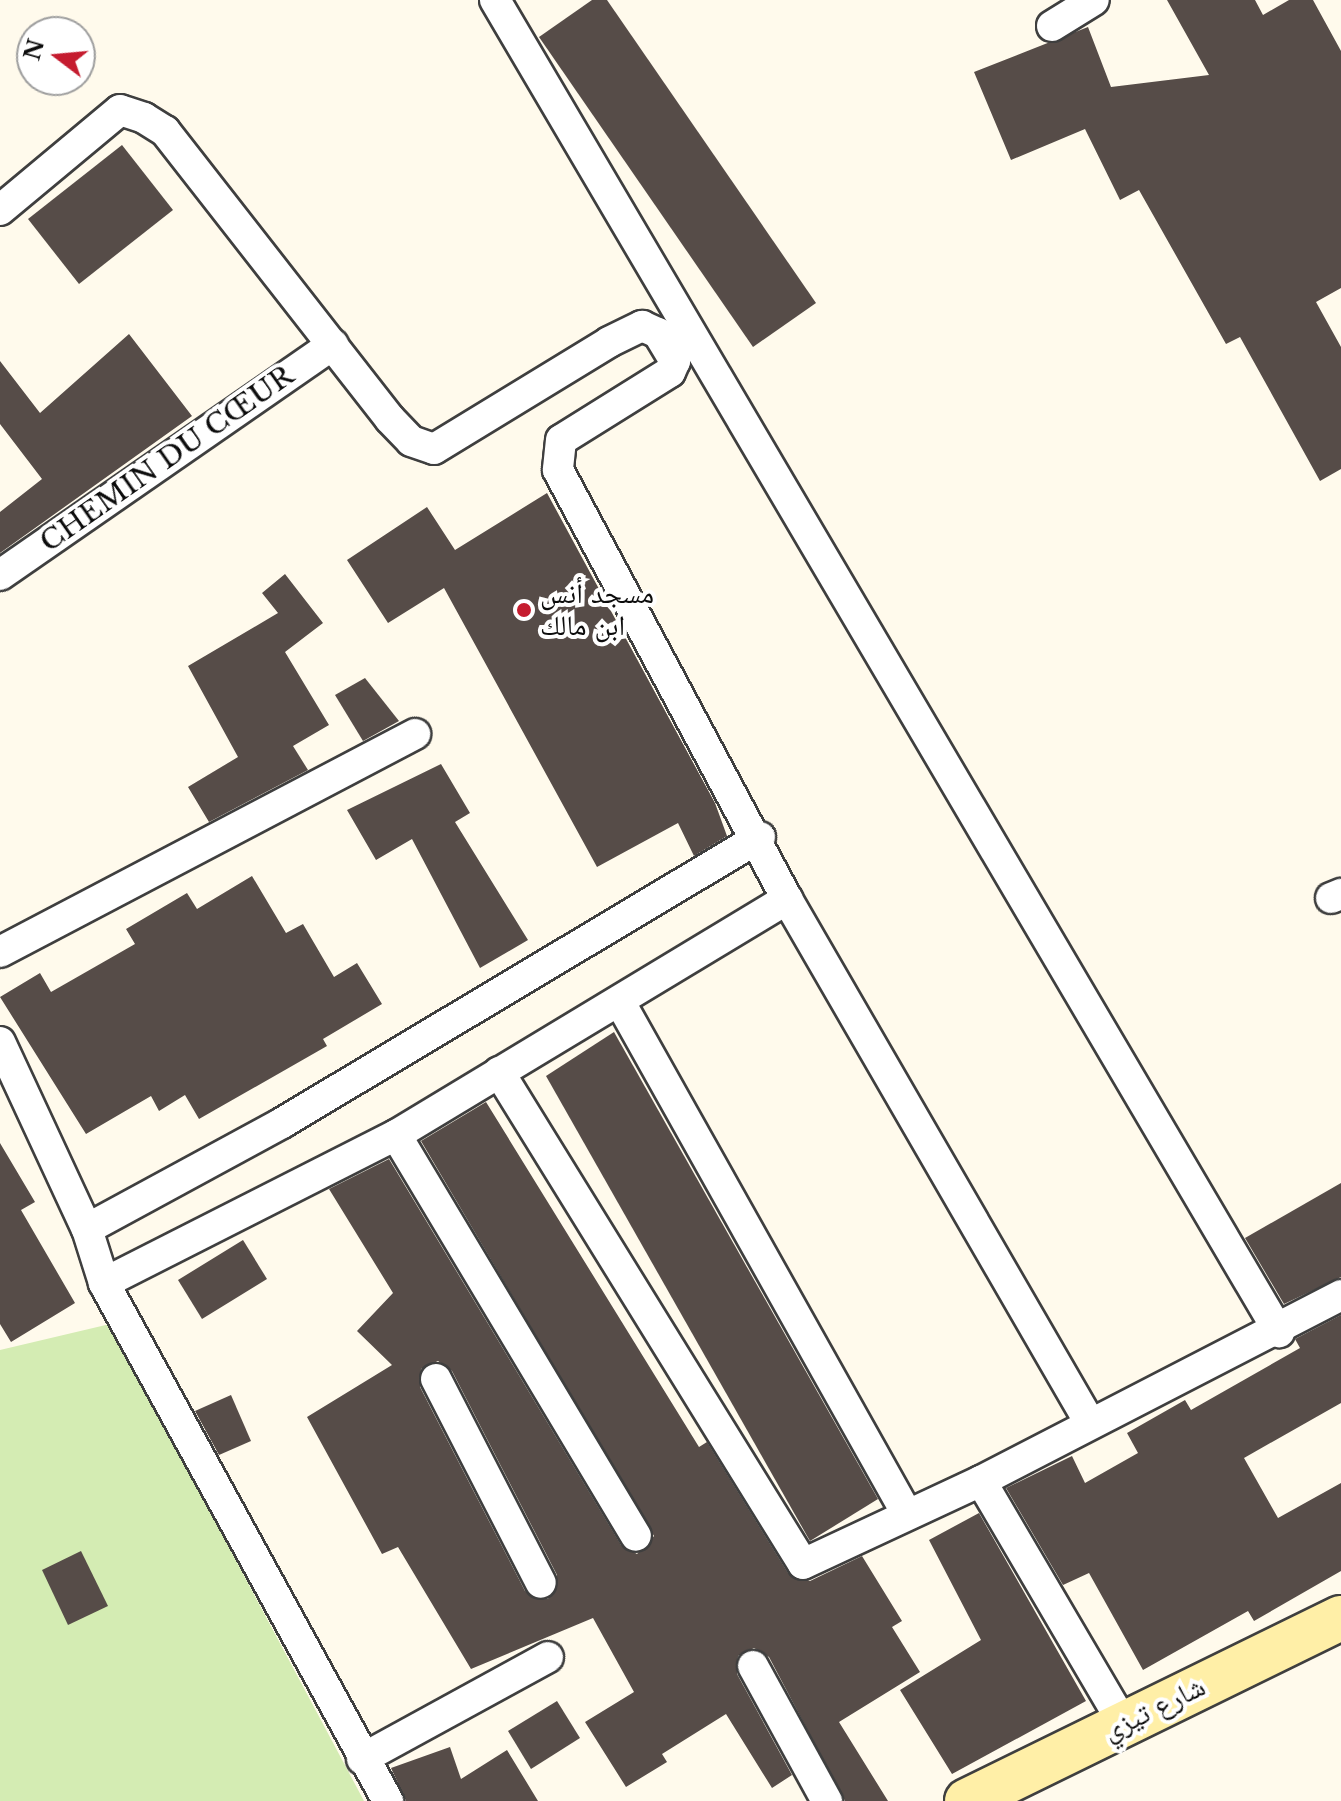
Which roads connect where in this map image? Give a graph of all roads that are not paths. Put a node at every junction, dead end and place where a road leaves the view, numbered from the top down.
1 (495, 0) edge
2 (1094, 0) edge
3 (1052, 26) dead end
4 (0, 210) edge
5 (333, 344) junction
6 (0, 575) edge
7 (415, 734) dead end
8 (760, 837) junction
9 (787, 899) junction
10 (0, 952) edge
11 (621, 1004) junction
12 (0, 1042) edge
13 (499, 1072) junction
14 (396, 1135) junction
15 (87, 1229) junction
16 (104, 1283) junction
17 (1341, 1295) edge
18 (1279, 1332) junction
19 (436, 1379) dead end
20 (1090, 1423) junction
21 (981, 1481) junction
22 (907, 1514) junction
23 (636, 1536) dead end
24 (541, 1583) dead end
25 (1341, 1618) edge
26 (548, 1657) dead end
27 (753, 1666) dead end
28 (1123, 1723) junction
29 (362, 1759) junction
30 (388, 1801) edge
31 (827, 1801) edge
32 (967, 1801) edge

1 - 18 street
2 - 3 street
4 - 5 street
5 - 6 street, CHEMIN DU CŒUR
5 - 8 street
7 - 10 street
8 - 9 street
8 - 15 street
9 - 11 street
9 - 20 street
11 - 13 street
11 - 22 street
12 - 15 street
13 - 14 street
13 - 22 street
14 - 16 street
14 - 23 street
15 - 16 street
16 - 29 street
17 - 18 street
18 - 20 street
19 - 24 street
20 - 21 street
21 - 22 street
21 - 28 street
25 - 28 street, شارع تيزي
26 - 29 street
27 - 31 street
28 - 32 street, شارع تيزي
29 - 30 street

